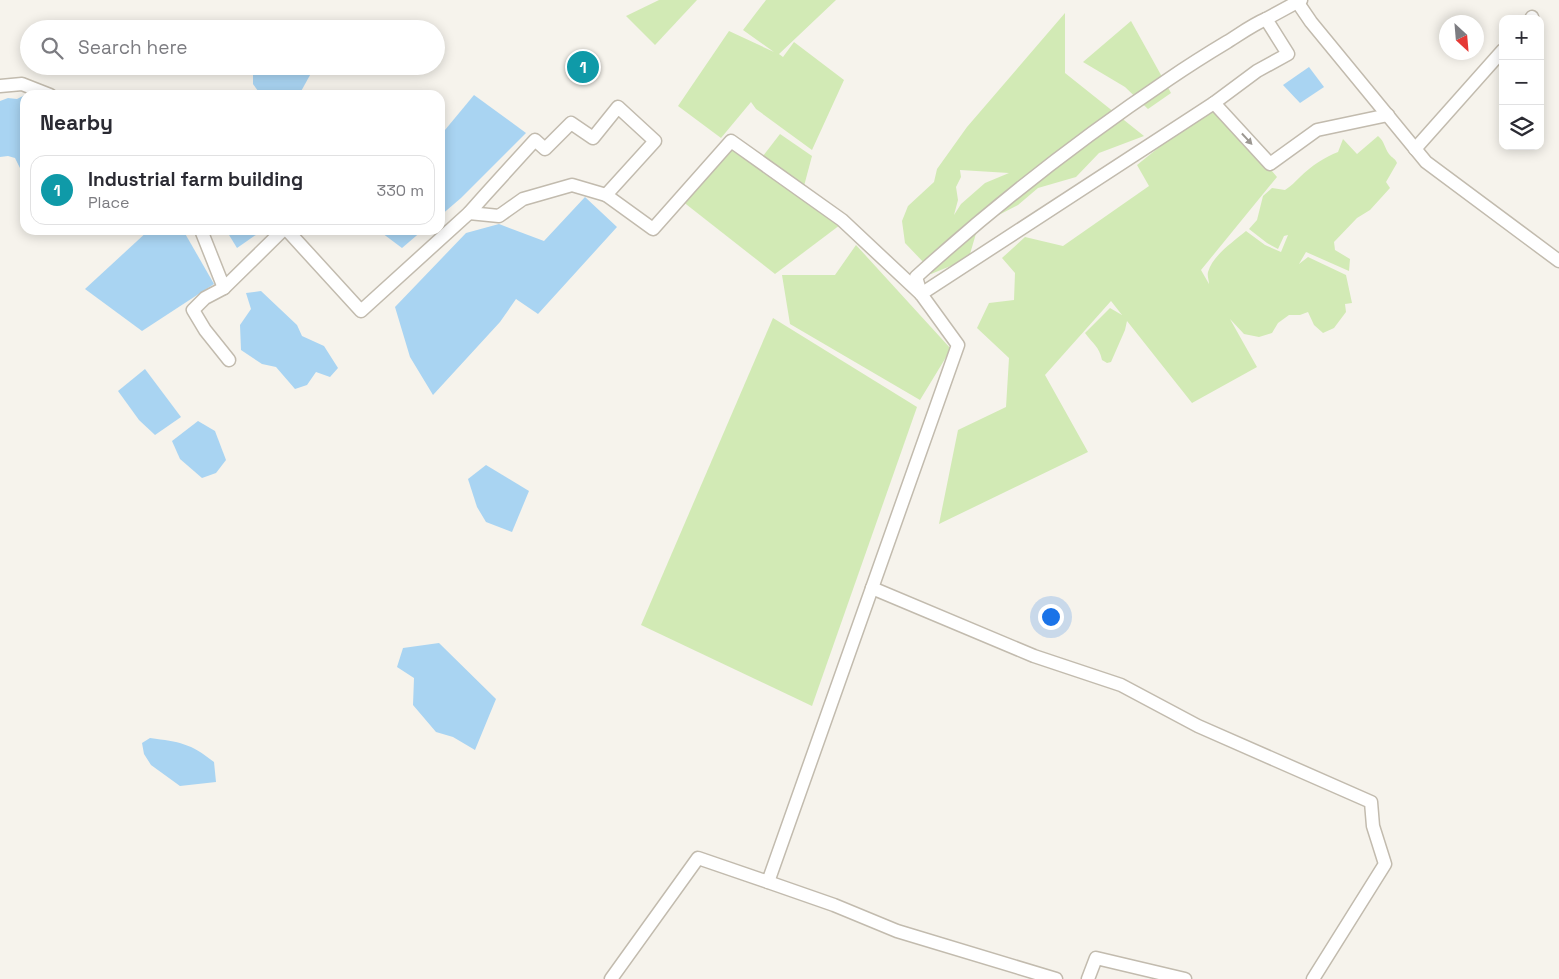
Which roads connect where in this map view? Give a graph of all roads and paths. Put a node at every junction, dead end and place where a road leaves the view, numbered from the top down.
1 (1298, 1) edge
2 (1266, 19) junction
3 (1499, 54) edge
4 (0, 86) edge
5 (37, 90) edge
6 (1214, 103) junction
7 (1388, 115) junction
8 (1415, 149) junction
9 (606, 195) junction
10 (469, 214) junction
11 (202, 235) edge
12 (280, 235) edge
13 (290, 235) edge
14 (1559, 261) edge
15 (224, 288) junction
16 (921, 294) junction
17 (229, 360) dead end
18 (872, 588) junction
19 (768, 882) junction
20 (611, 979) edge
21 (1056, 979) edge
22 (1088, 979) edge
23 (1186, 979) edge
24 (1313, 979) edge

1 - 2 street
1 - 7 street
2 - 6 street
2 - 16 street
3 - 8 street
4 - 5 street
6 -> 7 street
6 - 16 street
7 - 8 street
8 - 14 street
9 - 10 street
9 - 10 street
9 - 16 street
10 - 13 street
11 - 15 street
12 - 15 street
15 - 17 street
16 - 18 street
18 - 19 street
18 - 24 street
19 - 20 street
19 - 21 street
22 - 23 street

